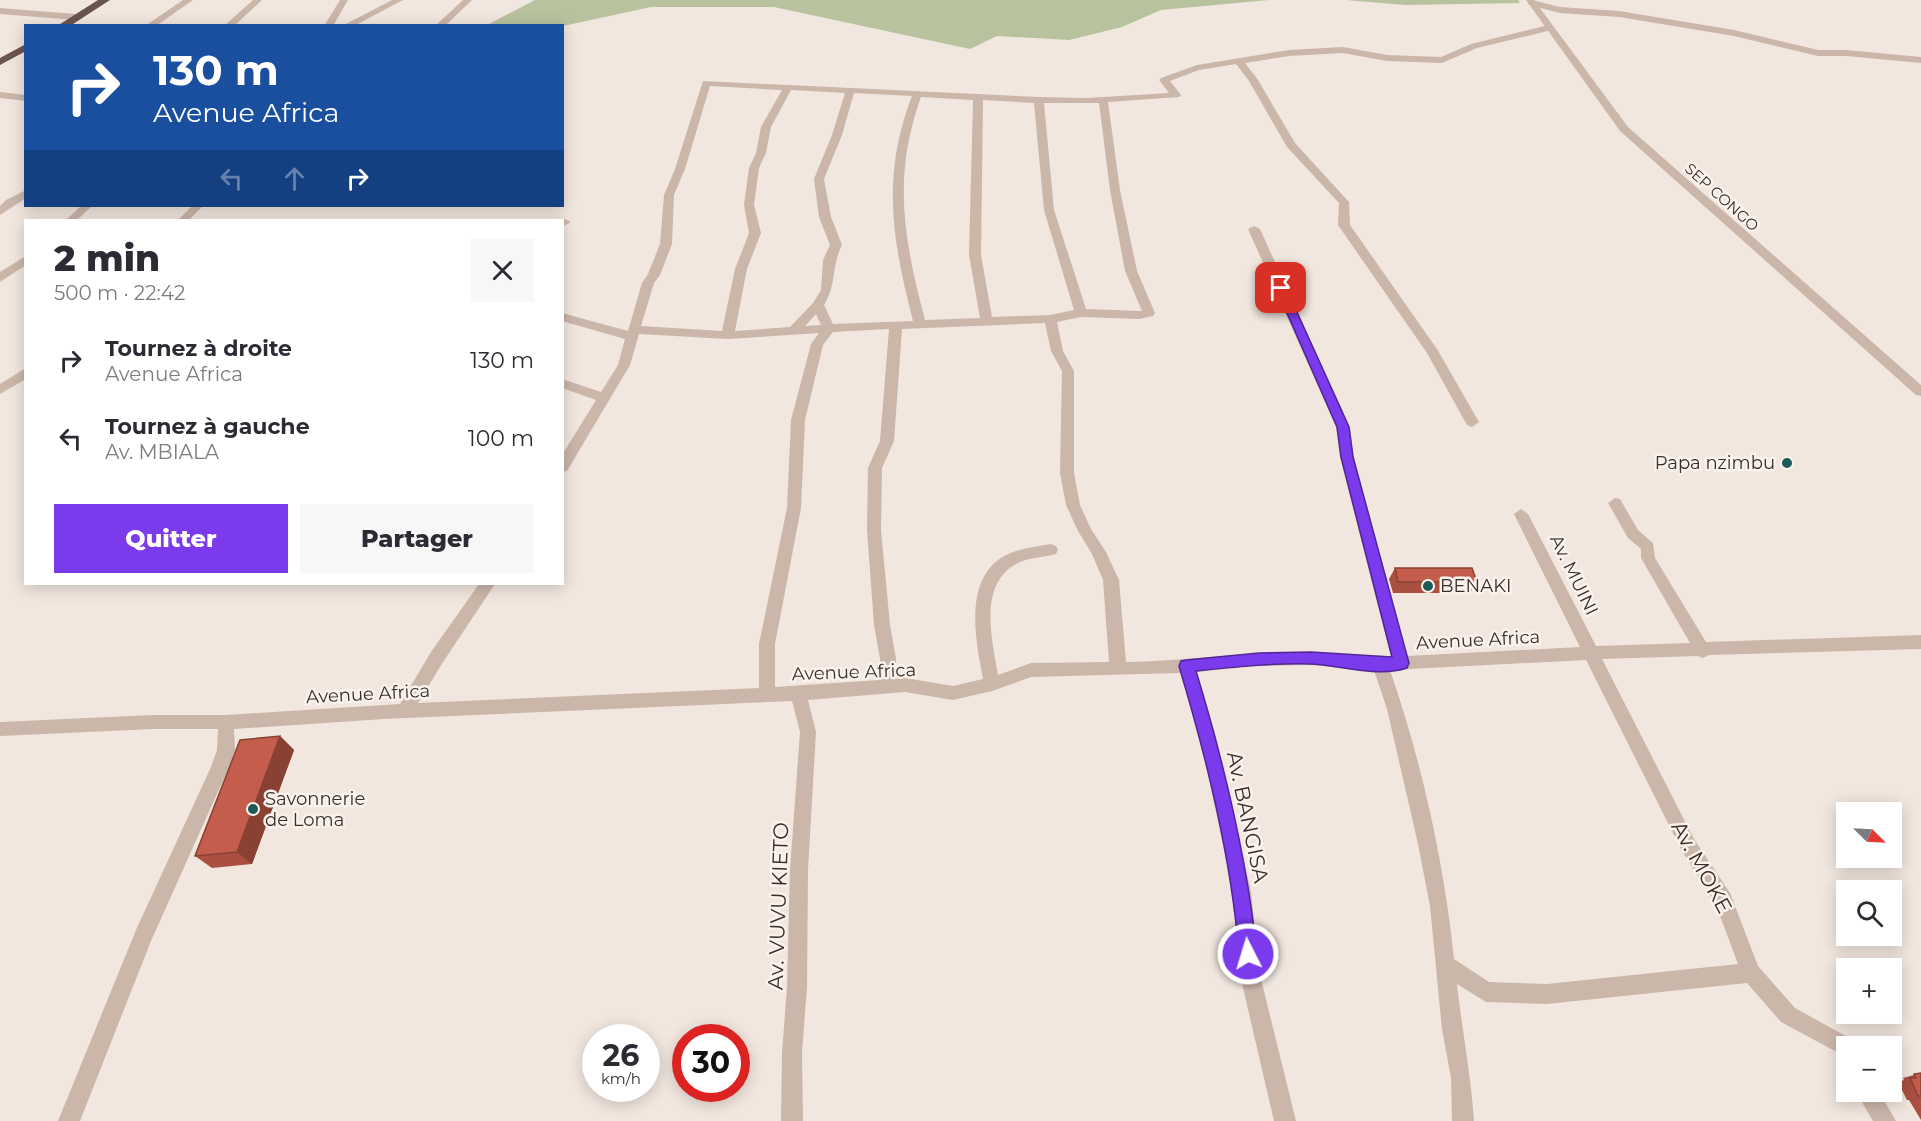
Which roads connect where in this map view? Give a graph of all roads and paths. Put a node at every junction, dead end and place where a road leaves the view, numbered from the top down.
1 (105, 0) edge
2 (189, 0) edge
3 (258, 0) edge
4 (344, 0) edge
5 (399, 0) edge
6 (468, 0) edge
7 (1531, 2) edge
8 (0, 11) edge
9 (76, 17) junction
10 (65, 24) edge
11 (152, 24) edge
12 (230, 24) edge
13 (329, 24) edge
14 (350, 24) edge
15 (441, 24) edge
16 (1549, 28) junction
17 (24, 48) edge
18 (1921, 60) edge
19 (0, 62) edge
20 (1239, 62) junction
21 (788, 89) junction
22 (850, 92) junction
23 (917, 94) junction
24 (0, 95) edge
25 (24, 98) edge
26 (978, 98) junction
27 (1039, 100) junction
28 (1103, 100) junction
29 (24, 195) edge
30 (86, 207) edge
31 (197, 207) edge
32 (0, 212) edge
33 (72, 219) edge
34 (184, 219) edge
35 (1254, 229) dead end
36 (24, 260) edge
37 (0, 278) edge
38 (818, 305) junction
39 (1081, 314) junction
40 (564, 317) edge
41 (1050, 319) junction
42 (987, 321) junction
43 (920, 324) junction
44 (896, 325) junction
45 (829, 328) junction
46 (794, 330) junction
47 (634, 333) junction
48 (728, 335) junction
49 (24, 373) edge
50 (564, 384) edge
51 (0, 390) edge
52 (1921, 392) edge
53 (603, 398) junction
54 (1472, 422) dead end
55 (564, 464) edge
56 (1615, 503) dead end
57 (1521, 514) dead end
58 (1051, 550) dead end
59 (486, 585) edge
60 (1921, 642) edge
61 (1703, 651) junction
62 (1591, 653) junction
63 (1401, 663) junction
64 (1380, 664) junction
65 (1186, 666) junction
66 (1118, 669) junction
67 (992, 684) junction
68 (887, 687) junction
69 (798, 693) junction
70 (767, 695) junction
71 (405, 711) junction
72 (226, 722) junction
73 (0, 729) edge
74 (1446, 965) junction
75 (1750, 973) junction
76 (1836, 1041) edge
77 (1873, 1102) edge
78 (69, 1121) edge
79 (792, 1121) edge
80 (1285, 1121) edge
81 (1463, 1121) edge
82 (1885, 1121) edge

1 - 9 highway
2 - 11 street
3 - 12 street
4 - 13 street
5 - 14 street
6 - 15 street
7 - 16 street, SEP CONGO
7 - 18 street
8 - 9 street
9 - 10 highway
16 - 20 street
16 - 52 street, SEP CONGO
17 - 19 highway
20 - 28 street
20 - 54 street
21 - 22 street
21 - 47 street
21 - 48 street
22 - 23 street
22 - 38 street
23 - 26 street
23 - 43 street
24 - 25 street
26 - 27 street
26 - 42 street
27 - 28 street
27 - 39 street
28 - 39 street
29 - 32 street
30 - 33 street
31 - 34 street
35 - 63 street
36 - 37 street
38 - 45 street
38 - 46 street
39 - 41 street
40 - 47 street
41 - 42 street
41 - 66 street
42 - 43 street
43 - 44 street
44 - 45 street
44 - 68 street
45 - 46 street
45 - 70 street
46 - 48 street
47 - 48 street
47 - 53 street
49 - 51 street
50 - 53 street
53 - 55 street
56 - 61 street
57 - 62 street, Av. MUINI
58 - 67 street
59 - 71 street
60 - 61 street, Avenue Africa
61 - 62 street, Avenue Africa
62 - 63 street, Avenue Africa
62 - 75 street, Av. MOKE
63 - 64 street, Avenue Africa
64 - 65 street, Avenue Africa
64 - 74 street
65 - 66 street, Avenue Africa
65 - 80 street, Av. BANGISA
66 - 67 street, Avenue Africa
67 - 68 street, Avenue Africa
68 - 69 street, Avenue Africa
69 - 70 street, Avenue Africa
69 - 79 street, Av. VUVU KIETO
70 - 71 street, Avenue Africa
71 - 72 street, Avenue Africa
72 - 73 street, Avenue Africa
72 - 78 street
74 - 75 street
74 - 81 street
75 - 76 street, Av. MOKE
77 - 82 street

